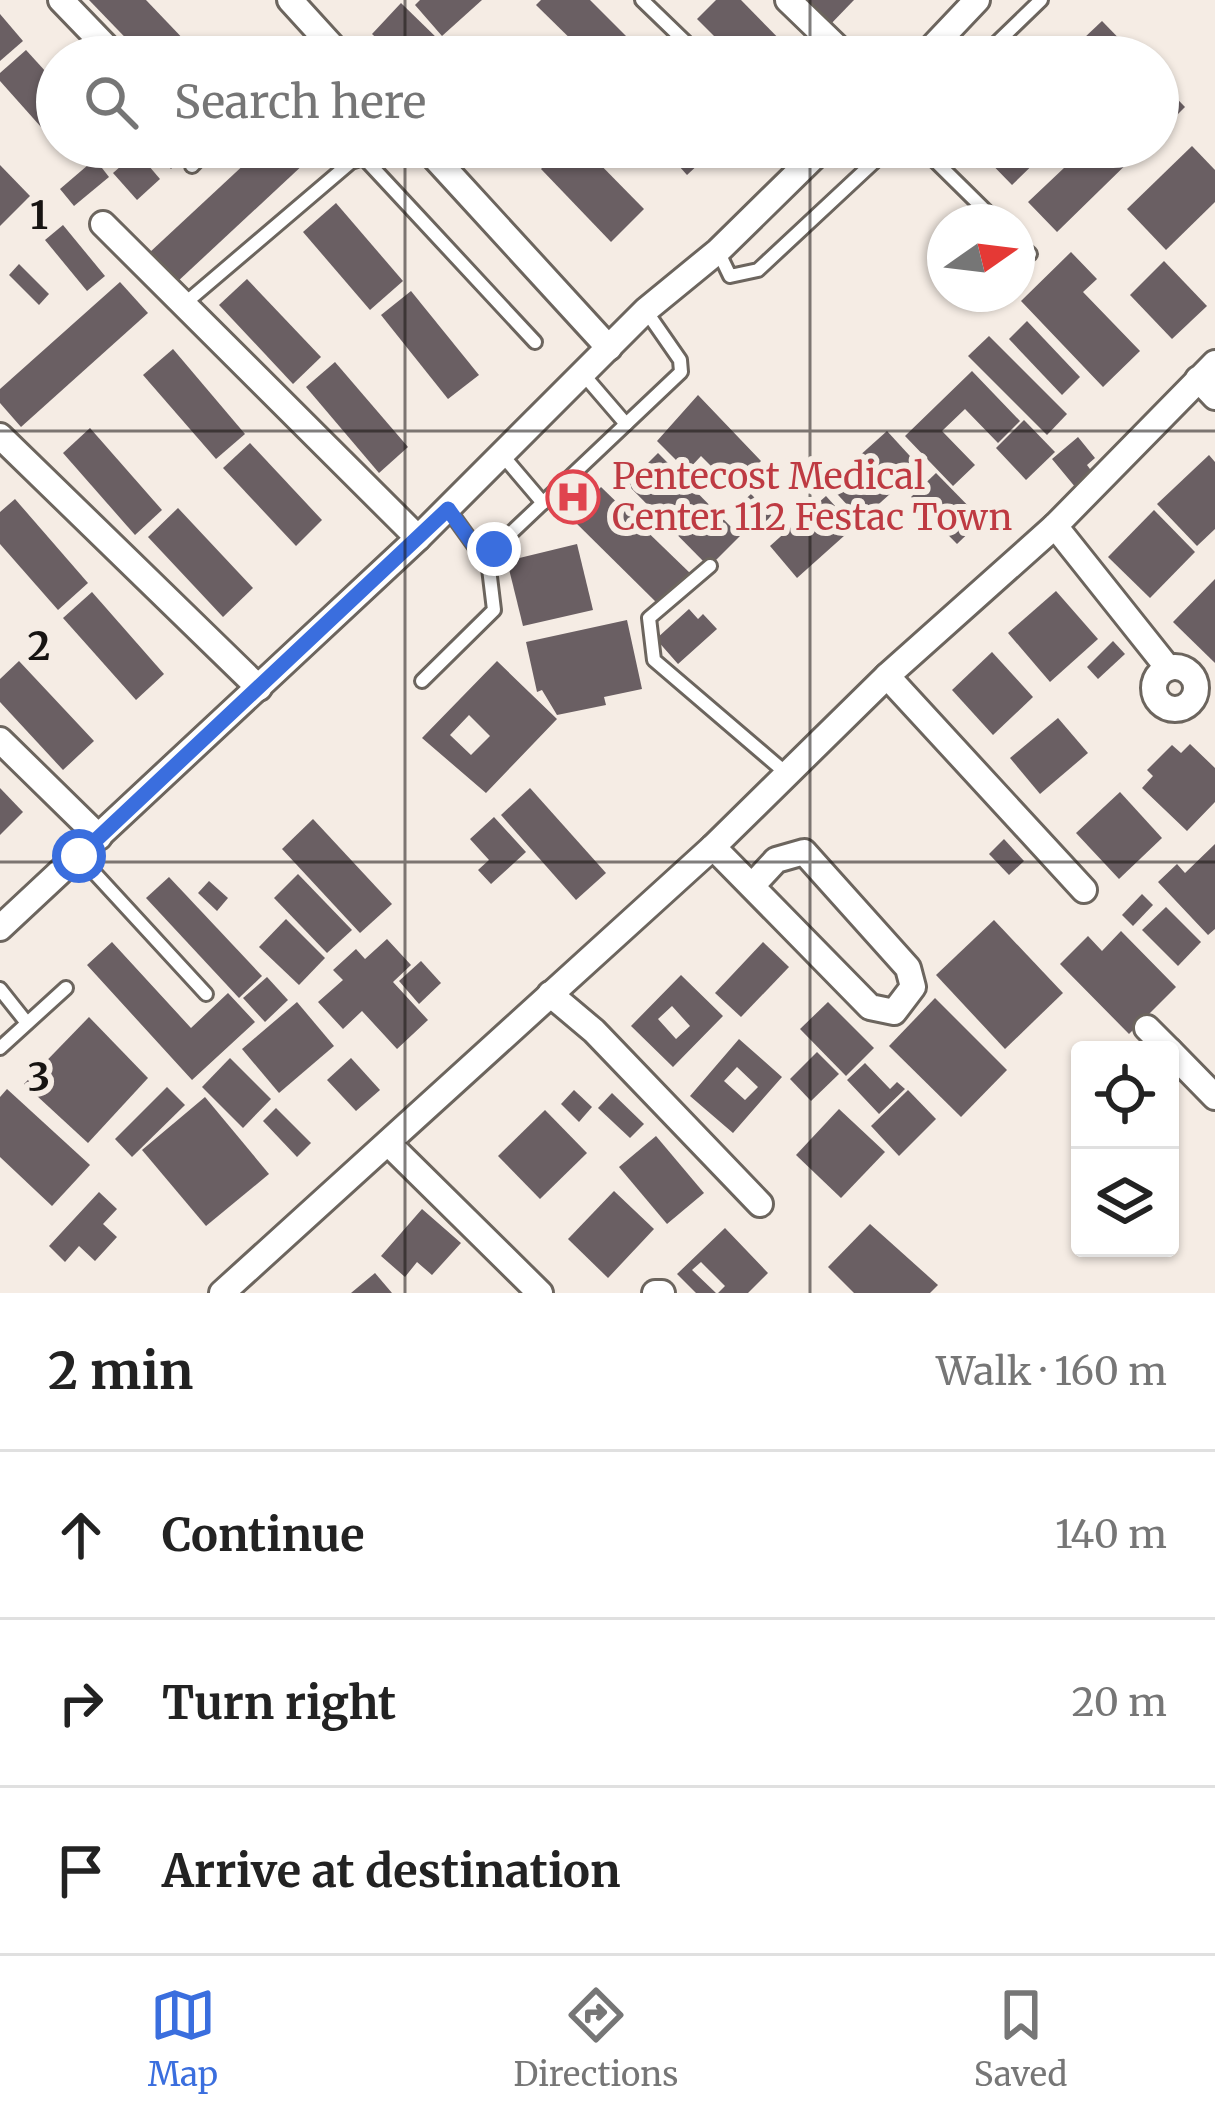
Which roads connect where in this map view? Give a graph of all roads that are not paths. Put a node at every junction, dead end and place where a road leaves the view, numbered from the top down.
1 (61, 0) edge
2 (290, 0) edge
3 (642, 0) edge
4 (788, 0) edge
5 (977, 0) edge
6 (1041, 0) edge
7 (96, 36) edge
8 (323, 36) edge
9 (679, 36) edge
10 (825, 36) edge
11 (943, 36) edge
12 (1004, 36) edge
13 (344, 168) edge
14 (374, 168) edge
15 (444, 168) edge
16 (793, 168) edge
17 (868, 168) edge
18 (942, 168) edge
19 (979, 204) edge
20 (104, 224) dead end
21 (718, 250) junction
22 (182, 305) junction
23 (646, 310) junction
24 (535, 342) dead end
25 (609, 348) junction
26 (583, 374) junction
27 (1209, 380) edge
28 (626, 424) junction
29 (0, 436) edge
30 (502, 456) junction
31 (543, 502) junction
32 (448, 509) junction
33 (1055, 526) junction
34 (418, 538) junction
35 (487, 553) junction
36 (710, 566) dead end
37 (1168, 668) dead end
38 (887, 676) junction
39 (422, 681) dead end
40 (259, 688) junction
41 (2, 748) edge
42 (786, 772) junction
43 (99, 837) junction
44 (713, 847) junction
45 (79, 856) junction
46 (752, 886) junction
47 (1084, 890) dead end
48 (0, 928) edge
49 (0, 988) edge
50 (66, 988) dead end
51 (206, 994) dead end
52 (550, 994) junction
53 (27, 1023) junction
54 (1147, 1028) dead end
55 (1159, 1041) edge
56 (0, 1048) edge
57 (1179, 1058) edge
58 (1210, 1081) edge
59 (388, 1143) junction
60 (760, 1204) dead end
61 (236, 1288) edge
62 (540, 1293) edge

1 - 7 street
2 - 8 street
3 - 9 lane
4 - 10 street
5 - 11 street
6 - 12 lane
13 - 22 lane
14 - 24 lane
15 - 25 street
16 - 21 street
17 - 21 lane
18 - 19 lane
20 - 22 street
21 - 23 street
22 - 34 street
23 - 25 street
23 - 28 lane
25 - 26 street
26 - 28 lane
26 - 30 street
27 - 33 street
28 - 31 lane
29 - 40 street
30 - 31 lane
30 - 32 street
31 - 35 lane
32 - 34 street
32 - 35 lane
33 - 37 street
33 - 38 street
34 - 40 street
35 - 39 lane
36 - 42 lane
38 - 42 street
38 - 47 street
40 - 43 street
41 - 43 street
42 - 44 street
43 - 45 street
44 - 46 street
44 - 52 street
45 - 48 street
45 - 51 lane
46 - 46 street
49 - 53 lane
50 - 53 lane
52 - 59 street
52 - 60 street
53 - 56 lane
54 - 55 street
57 - 58 street
59 - 61 street
59 - 62 street

